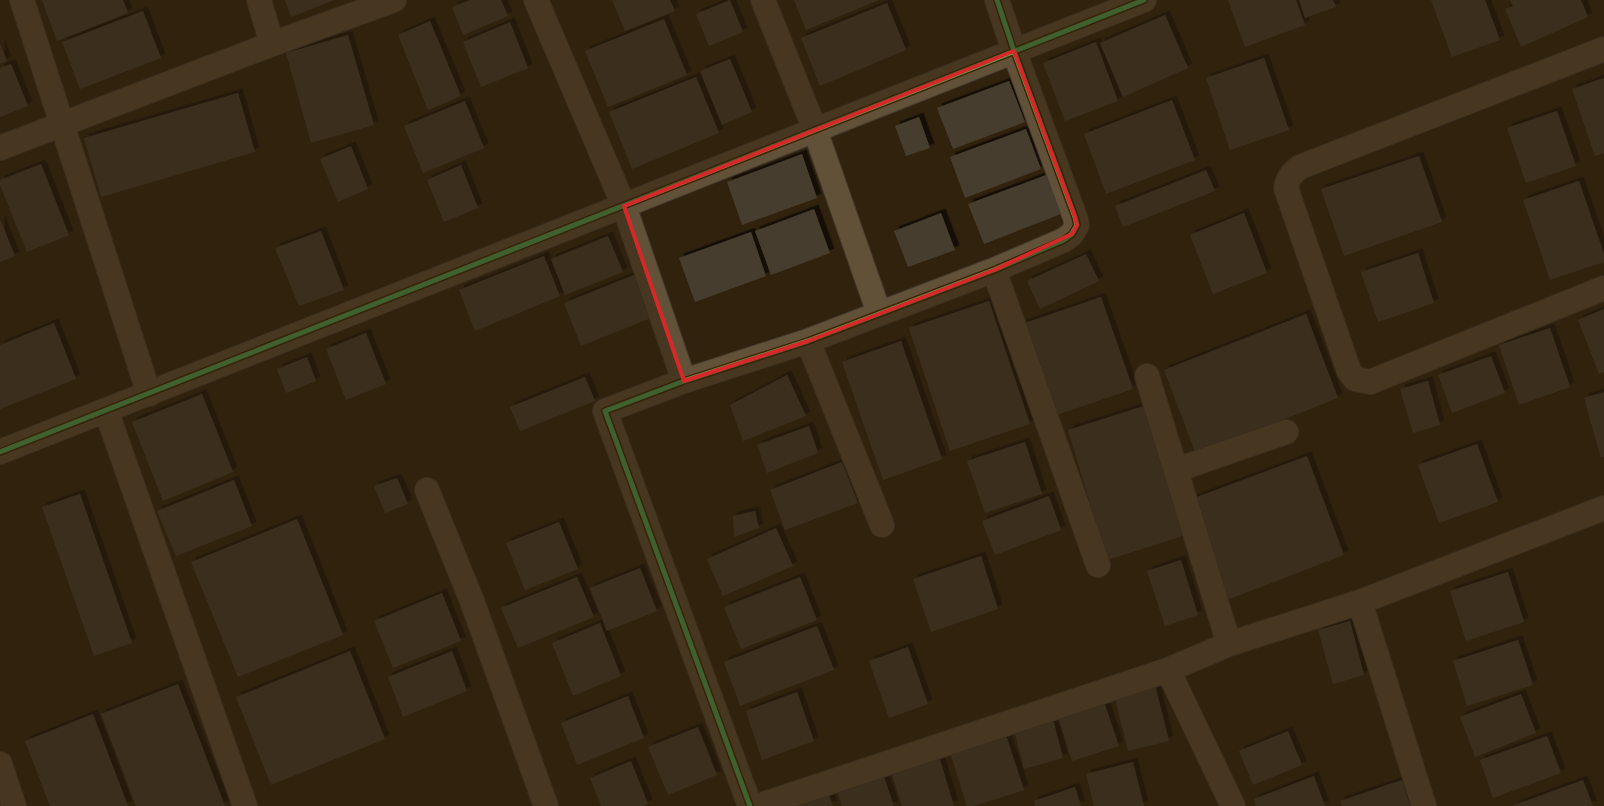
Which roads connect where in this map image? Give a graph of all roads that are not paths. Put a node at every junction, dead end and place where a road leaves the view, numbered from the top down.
1 (22, 0) edge
2 (258, 0) edge
3 (394, 0) edge
4 (536, 0) edge
5 (763, 0) edge
6 (998, 0) edge
7 (1144, 0) edge
8 (272, 44) junction
9 (1604, 49) edge
10 (1014, 52) junction
11 (62, 124) junction
12 (815, 130) junction
13 (0, 148) edge
14 (624, 206) junction
15 (994, 270) junction
16 (1604, 288) edge
17 (879, 313) junction
18 (808, 341) junction
19 (1147, 376) dead end
20 (684, 381) junction
21 (149, 394) junction
22 (106, 410) junction
23 (1286, 432) dead end
24 (0, 452) edge
25 (1176, 470) junction
26 (427, 490) dead end
27 (1604, 508) edge
28 (882, 525) dead end
29 (1098, 565) dead end
30 (1360, 602) junction
31 (1229, 644) junction
32 (1168, 670) junction
33 (0, 764) edge
34 (14, 806) edge
35 (245, 806) edge
36 (546, 806) edge
37 (750, 806) edge
38 (758, 806) edge
39 (1233, 806) edge
40 (1424, 806) edge

1 - 11 street
2 - 8 street
3 - 8 street
4 - 14 street
5 - 12 street
6 - 10 street
7 - 10 street
8 - 11 street
9 - 16 street
10 - 12 street
10 - 15 street
11 - 13 street
11 - 21 street
12 - 14 street
12 - 17 street
14 - 20 street
14 - 21 street
15 - 17 street
15 - 29 street
17 - 18 street
18 - 20 street
18 - 28 street
19 - 25 street
20 - 37 street
21 - 22 street
22 - 24 street
22 - 35 street
23 - 25 street
25 - 31 street
26 - 36 street
27 - 30 street
30 - 31 street
30 - 40 street
31 - 32 street
32 - 38 street
32 - 39 street
33 - 34 street

